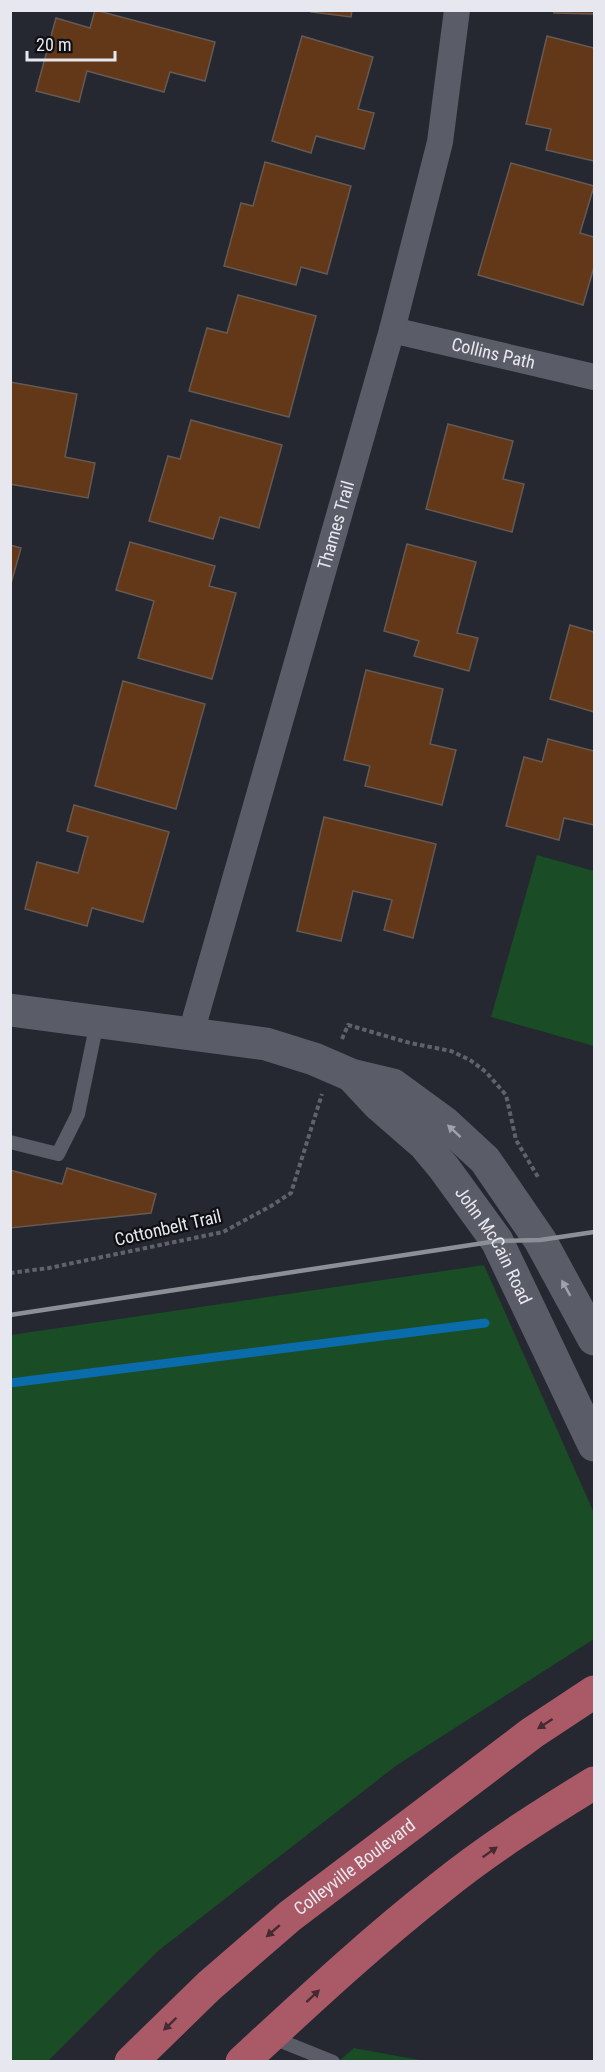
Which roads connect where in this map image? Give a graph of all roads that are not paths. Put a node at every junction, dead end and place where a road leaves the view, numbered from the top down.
1 (457, 10) edge
2 (392, 330) junction
3 (594, 377) edge
4 (10, 1010) edge
5 (97, 1022) junction
6 (191, 1033) junction
7 (342, 1071) junction
8 (10, 1142) edge
9 (594, 1339) edge
10 (594, 1445) edge
11 (594, 1692) edge
12 (594, 1783) edge
13 (269, 2036) junction
14 (130, 2061) edge
15 (242, 2061) edge
16 (333, 2061) edge

1 - 2 street, Thames Trail
2 - 3 street, Collins Path
2 - 6 street, Thames Trail
4 - 5 main road, John McCain Road
5 - 6 main road, John McCain Road
5 - 8 lane
6 - 7 main road, John McCain Road
9 -> 7 main road, John McCain Road
7 - 10 main road, John McCain Road
11 -> 14 main road, Colleyville Boulevard
13 -> 12 main road
13 - 15 main road
13 - 16 lane

